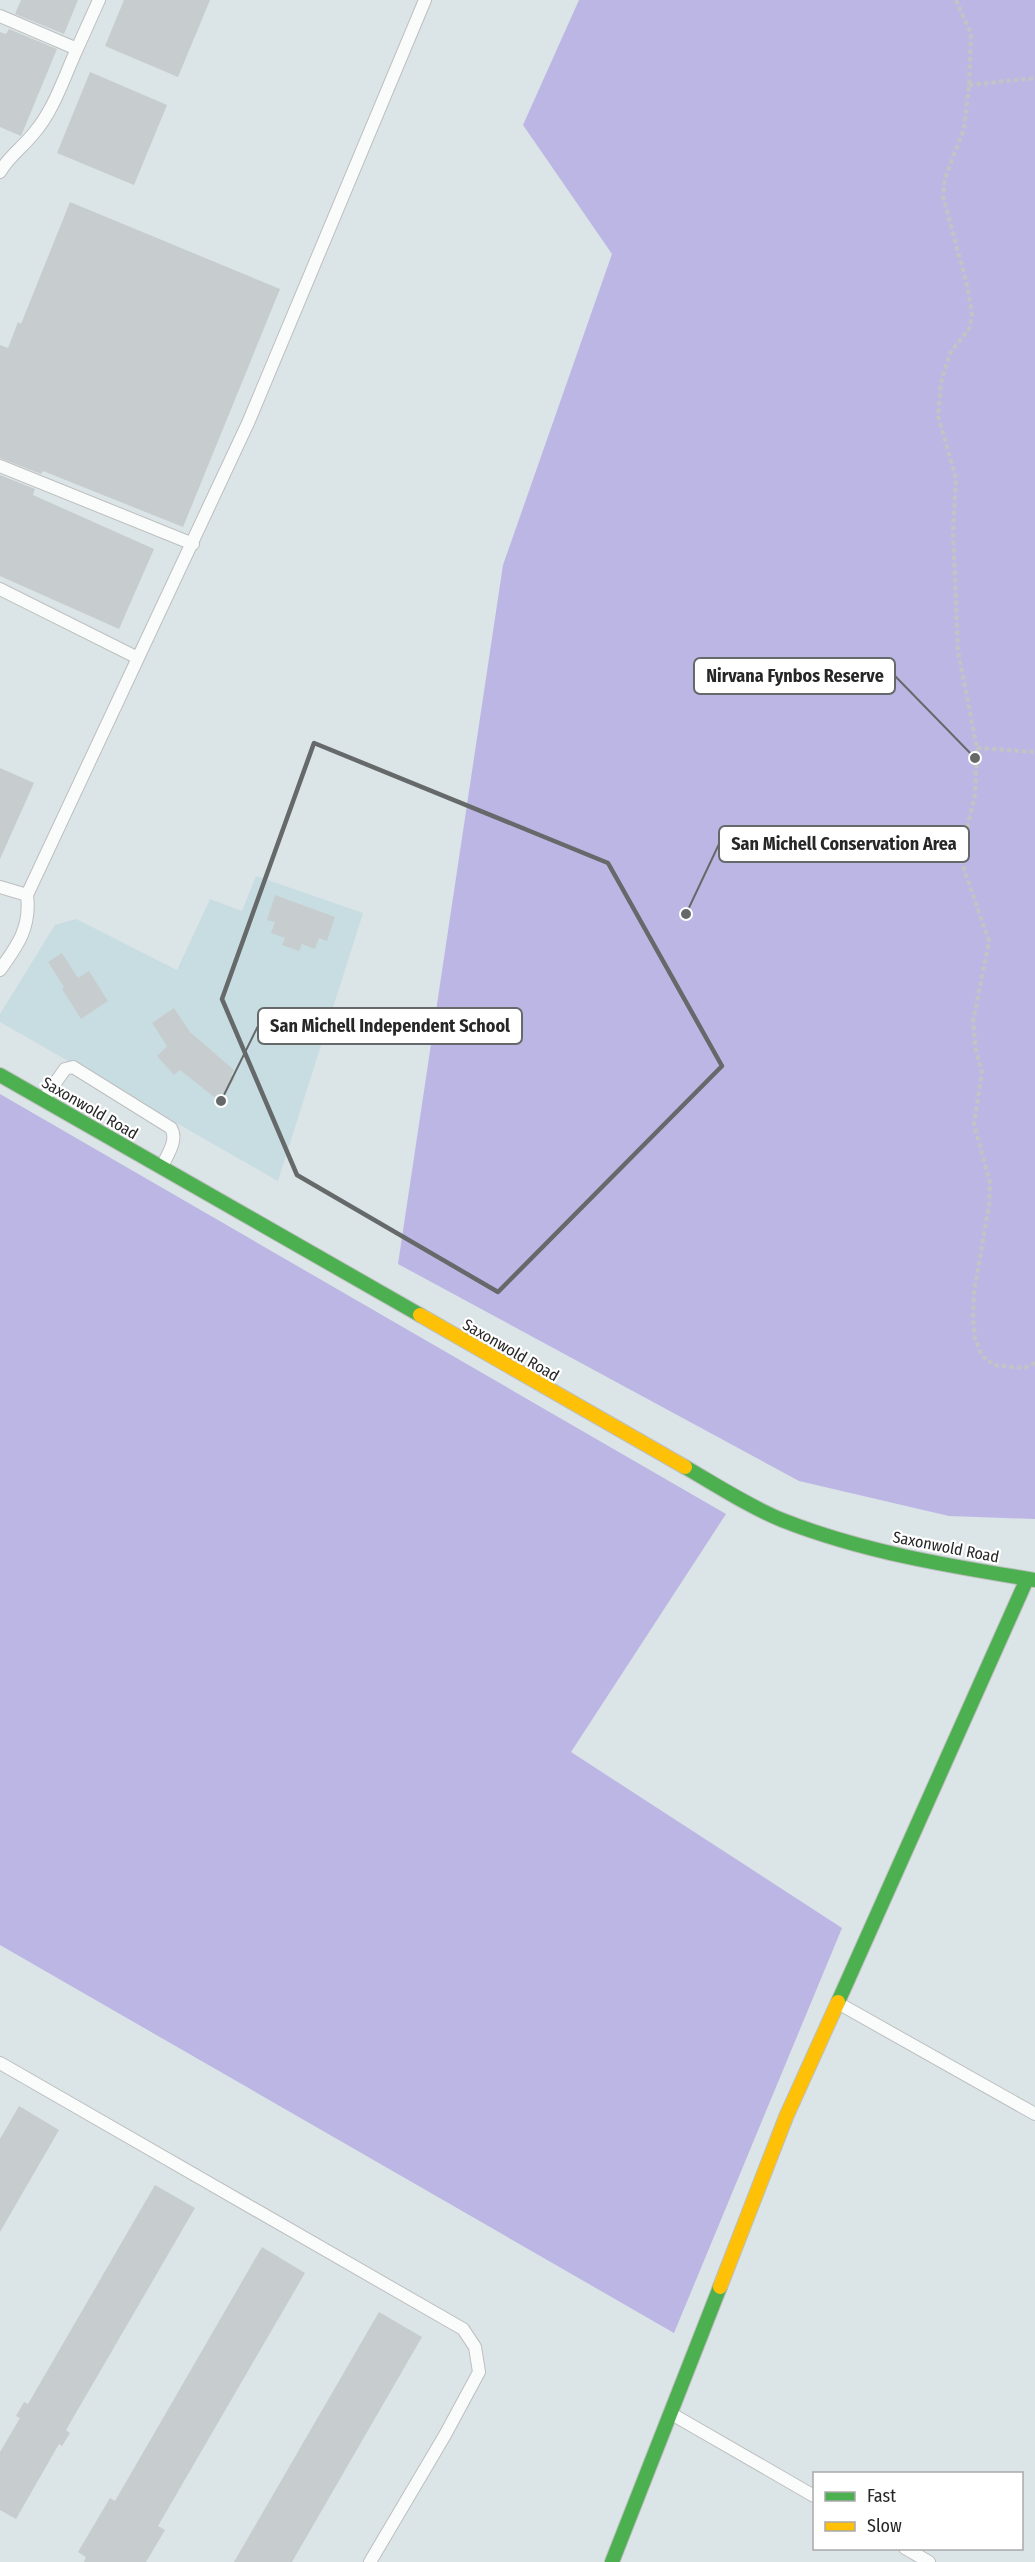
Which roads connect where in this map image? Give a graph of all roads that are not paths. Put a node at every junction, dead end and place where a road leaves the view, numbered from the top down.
1 (99, 0) edge
2 (425, 0) edge
3 (0, 16) edge
4 (77, 49) junction
5 (0, 172) edge
6 (0, 465) edge
7 (193, 544) junction
8 (0, 589) edge
9 (138, 658) junction
10 (0, 887) edge
11 (27, 895) junction
12 (0, 970) edge
13 (0, 1075) edge
14 (43, 1100) junction
15 (161, 1168) junction
16 (1031, 1580) edge
17 (837, 2002) junction
18 (0, 2063) edge
19 (1035, 2114) edge
20 (669, 2413) junction
21 (813, 2495) edge
22 (908, 2550) edge
23 (370, 2562) edge
24 (612, 2562) edge
25 (929, 2562) edge

1 - 4 lane
2 - 7 lane
3 - 4 lane
4 - 5 lane
6 - 7 lane
7 - 9 lane
8 - 9 lane
9 - 11 lane
10 - 11 lane
11 - 12 lane
13 - 14 street, Saxonwold Road
14 - 15 street, Saxonwold Road
14 - 15 lane
15 - 16 street, Saxonwold Road
16 - 17 street
17 - 19 lane
17 - 20 street
18 - 23 lane
20 - 21 lane
20 - 24 street
22 - 25 lane

